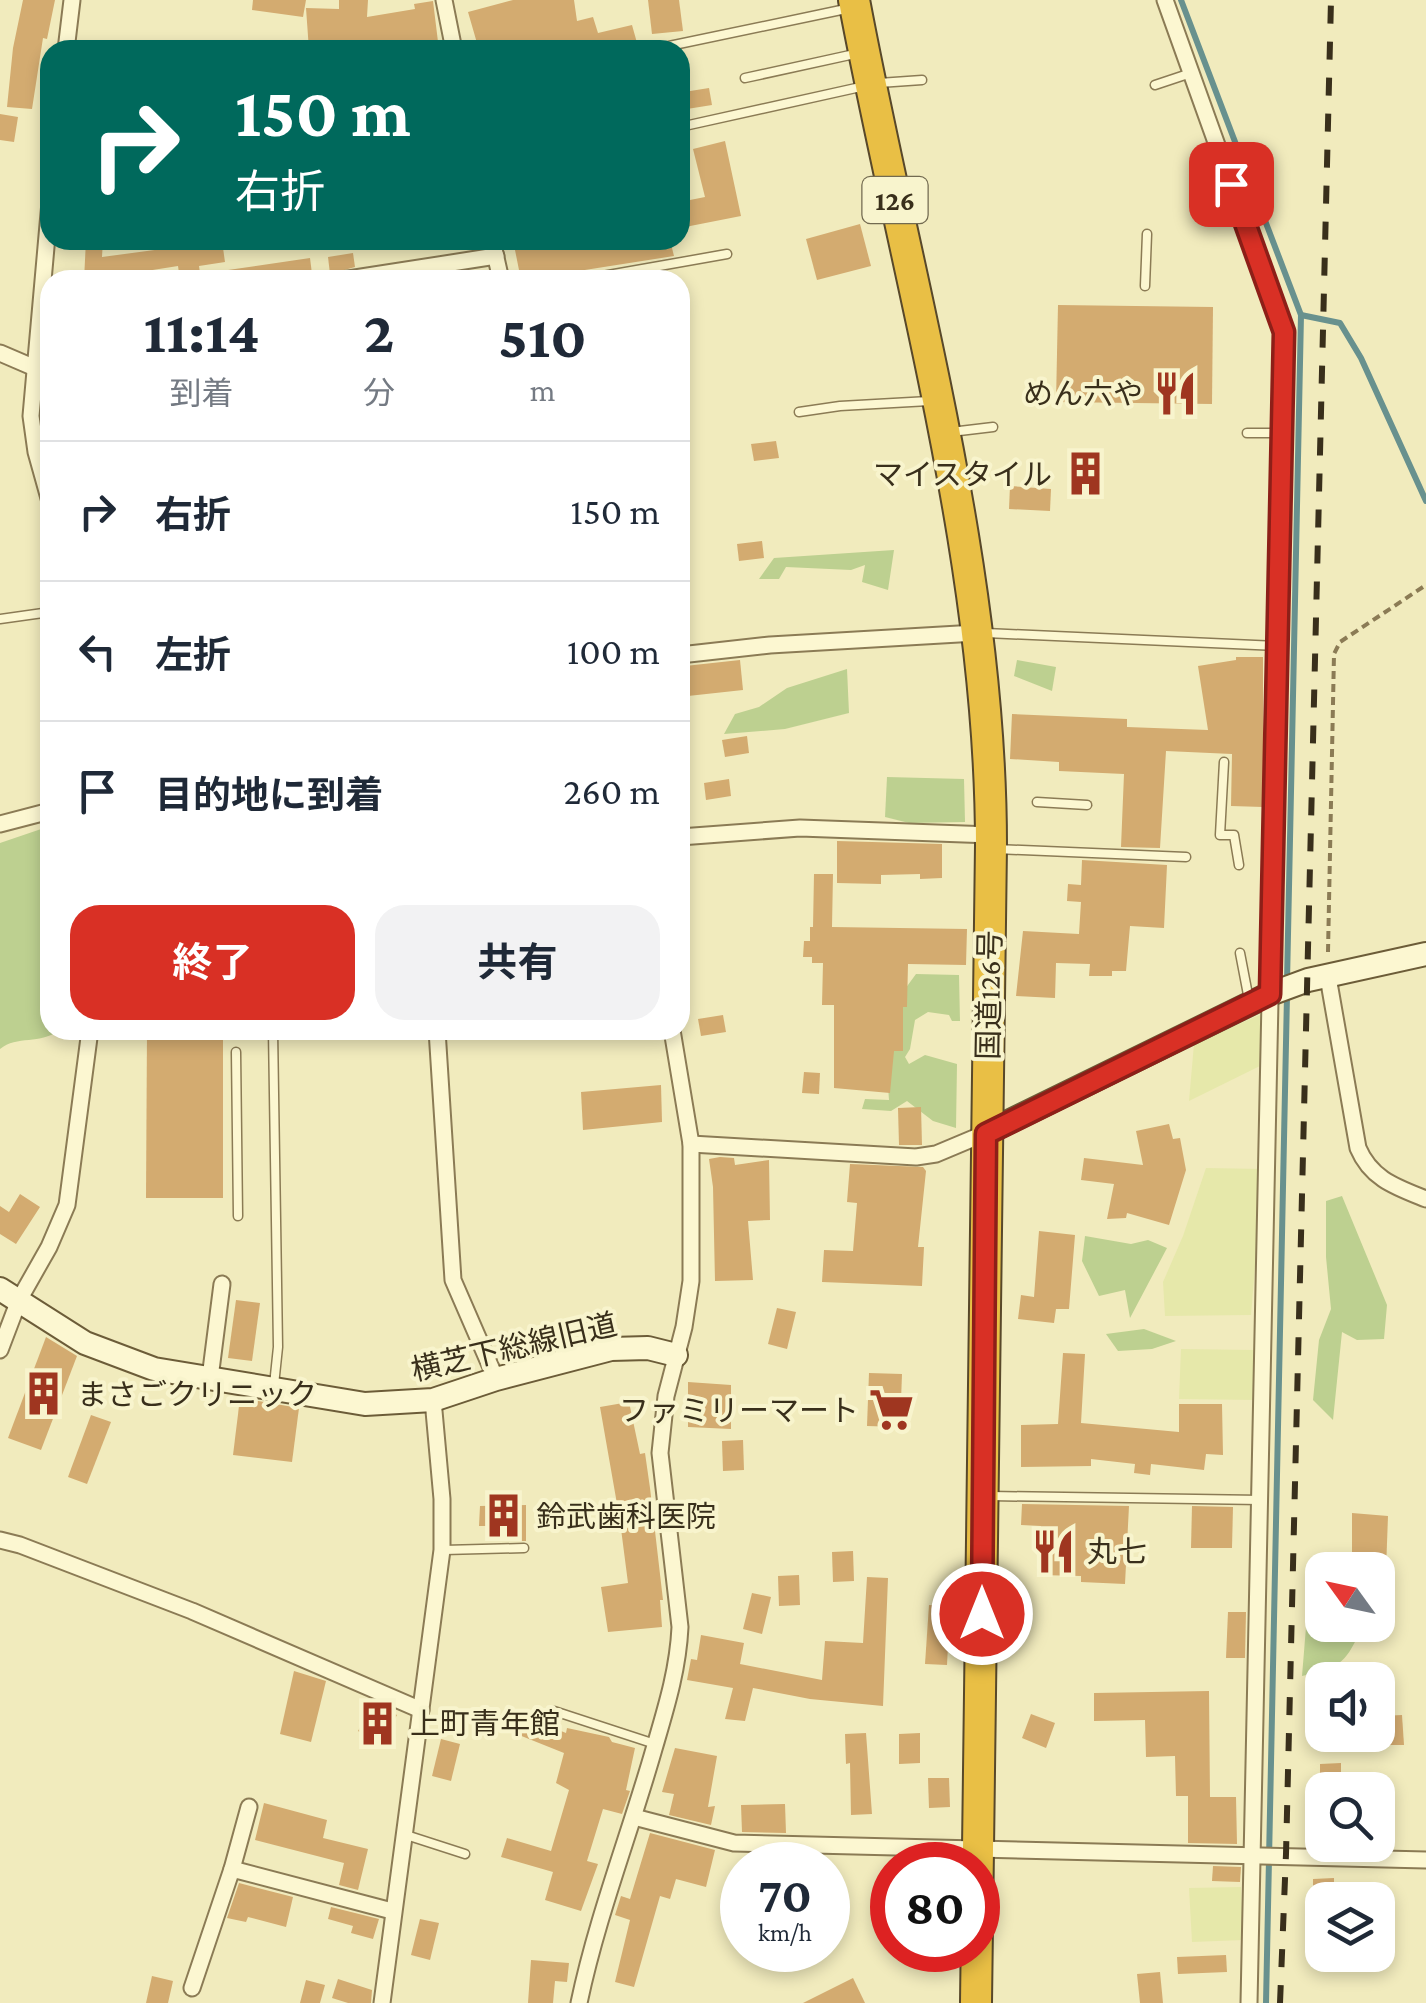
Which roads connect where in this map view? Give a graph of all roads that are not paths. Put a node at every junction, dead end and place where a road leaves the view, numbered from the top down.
1 (72, 0) edge
2 (444, 0) edge
3 (1165, 0) edge
4 (847, 5) edge
5 (67, 40) edge
6 (452, 40) edge
7 (690, 41) edge
8 (850, 55) dead end
9 (1191, 73) junction
10 (744, 78) dead end
11 (922, 80) dead end
12 (1155, 85) dead end
13 (863, 86) junction
14 (690, 126) edge
15 (1147, 234) dead end
16 (484, 250) edge
17 (727, 254) dead end
18 (390, 270) edge
19 (637, 270) edge
20 (1145, 286) dead end
21 (0, 353) edge
22 (40, 369) edge
23 (40, 378) edge
24 (936, 401) junction
25 (799, 412) dead end
26 (993, 428) dead end
27 (942, 433) junction
28 (1248, 433) dead end
29 (1282, 433) junction
30 (40, 466) edge
31 (40, 613) edge
32 (0, 619) edge
33 (976, 633) junction
34 (1278, 646) junction
35 (690, 654) edge
36 (1224, 762) dead end
37 (1037, 802) dead end
38 (1087, 804) dead end
39 (40, 814) edge
40 (0, 824) edge
41 (690, 836) edge
42 (991, 842) junction
43 (1186, 857) dead end
44 (1239, 865) dead end
45 (1240, 953) dead end
46 (1426, 954) edge
47 (1328, 977) junction
48 (1264, 997) junction
49 (89, 1040) edge
50 (273, 1040) edge
51 (438, 1040) edge
52 (674, 1040) edge
53 (236, 1052) dead end
54 (986, 1134) junction
55 (690, 1144) junction
56 (1426, 1198) edge
57 (276, 1214) junction
58 (262, 1215) dead end
59 (238, 1216) dead end
60 (222, 1284) dead end
61 (9, 1295) edge
62 (0, 1350) edge
63 (676, 1355) junction
64 (210, 1378) junction
65 (496, 1379) junction
66 (274, 1389) junction
67 (434, 1400) junction
68 (984, 1496) junction
69 (1262, 1500) junction
70 (0, 1540) edge
71 (524, 1548) dead end
72 (442, 1550) junction
73 (421, 1710) junction
74 (554, 1711) dead end
75 (655, 1744) junction
76 (249, 1807) dead end
77 (634, 1817) junction
78 (403, 1834) junction
79 (980, 1842) edge
80 (870, 1847) edge
81 (1000, 1851) edge
82 (465, 1854) dead end
83 (1253, 1854) junction
84 (1426, 1860) edge
85 (232, 1869) junction
86 (392, 1911) junction
87 (977, 1972) edge
88 (192, 1988) dead end
89 (382, 2003) edge
90 (579, 2003) edge
91 (976, 2003) edge
92 (1249, 2003) edge

1 - 5 street
2 - 6 street
3 - 9 street
4 - 7 lane
4 - 13 highway, 国道126号 / 126
8 - 10 lane
9 - 12 lane
9 - 29 street
11 - 13 lane
13 - 14 lane
13 - 24 highway, 国道126号 / 126
15 - 20 lane
16 - 18 street
17 - 19 lane
21 - 22 street
23 - 30 street
24 - 25 lane
24 - 27 highway, 国道126号 / 126
26 - 27 lane
27 - 33 highway, 国道126号 / 126
28 - 29 lane
29 - 34 street
31 - 32 lane
33 - 34 lane
33 - 35 street
33 - 42 highway, 国道126号 / 126
34 - 48 street
36 - 44 lane
37 - 38 lane
39 - 40 street
41 - 42 street
42 - 43 lane
42 - 54 highway, 国道126号 / 126
45 - 48 lane
46 - 47 street
47 - 48 street
47 - 56 street
48 - 54 street
48 - 69 street
49 - 61 street
50 - 57 lane
51 - 65 street
52 - 55 street
53 - 59 lane
54 - 55 street
54 - 68 highway, 国道126号 / 126
55 - 63 street
57 - 58 lane
57 - 66 lane
60 - 64 street
61 - 62 street
61 - 64 street, 横芝下総線旧道
63 - 65 street, 横芝下総線旧道
63 - 75 street
64 - 66 street, 横芝下総線旧道
65 - 67 street, 横芝下総線旧道
66 - 67 street, 横芝下総線旧道
67 - 72 street
68 - 69 lane
68 - 79 highway, 国道126号 / 126
69 - 83 street
70 - 73 street
71 - 72 lane
72 - 73 street
73 - 78 street
74 - 75 lane
75 - 77 street
76 - 85 street
77 - 80 street
77 - 90 street
78 - 82 lane
78 - 86 street
81 - 83 street
83 - 84 street
83 - 92 street
85 - 86 street
85 - 88 street
86 - 89 street
87 - 91 highway, 国道126号 / 126

